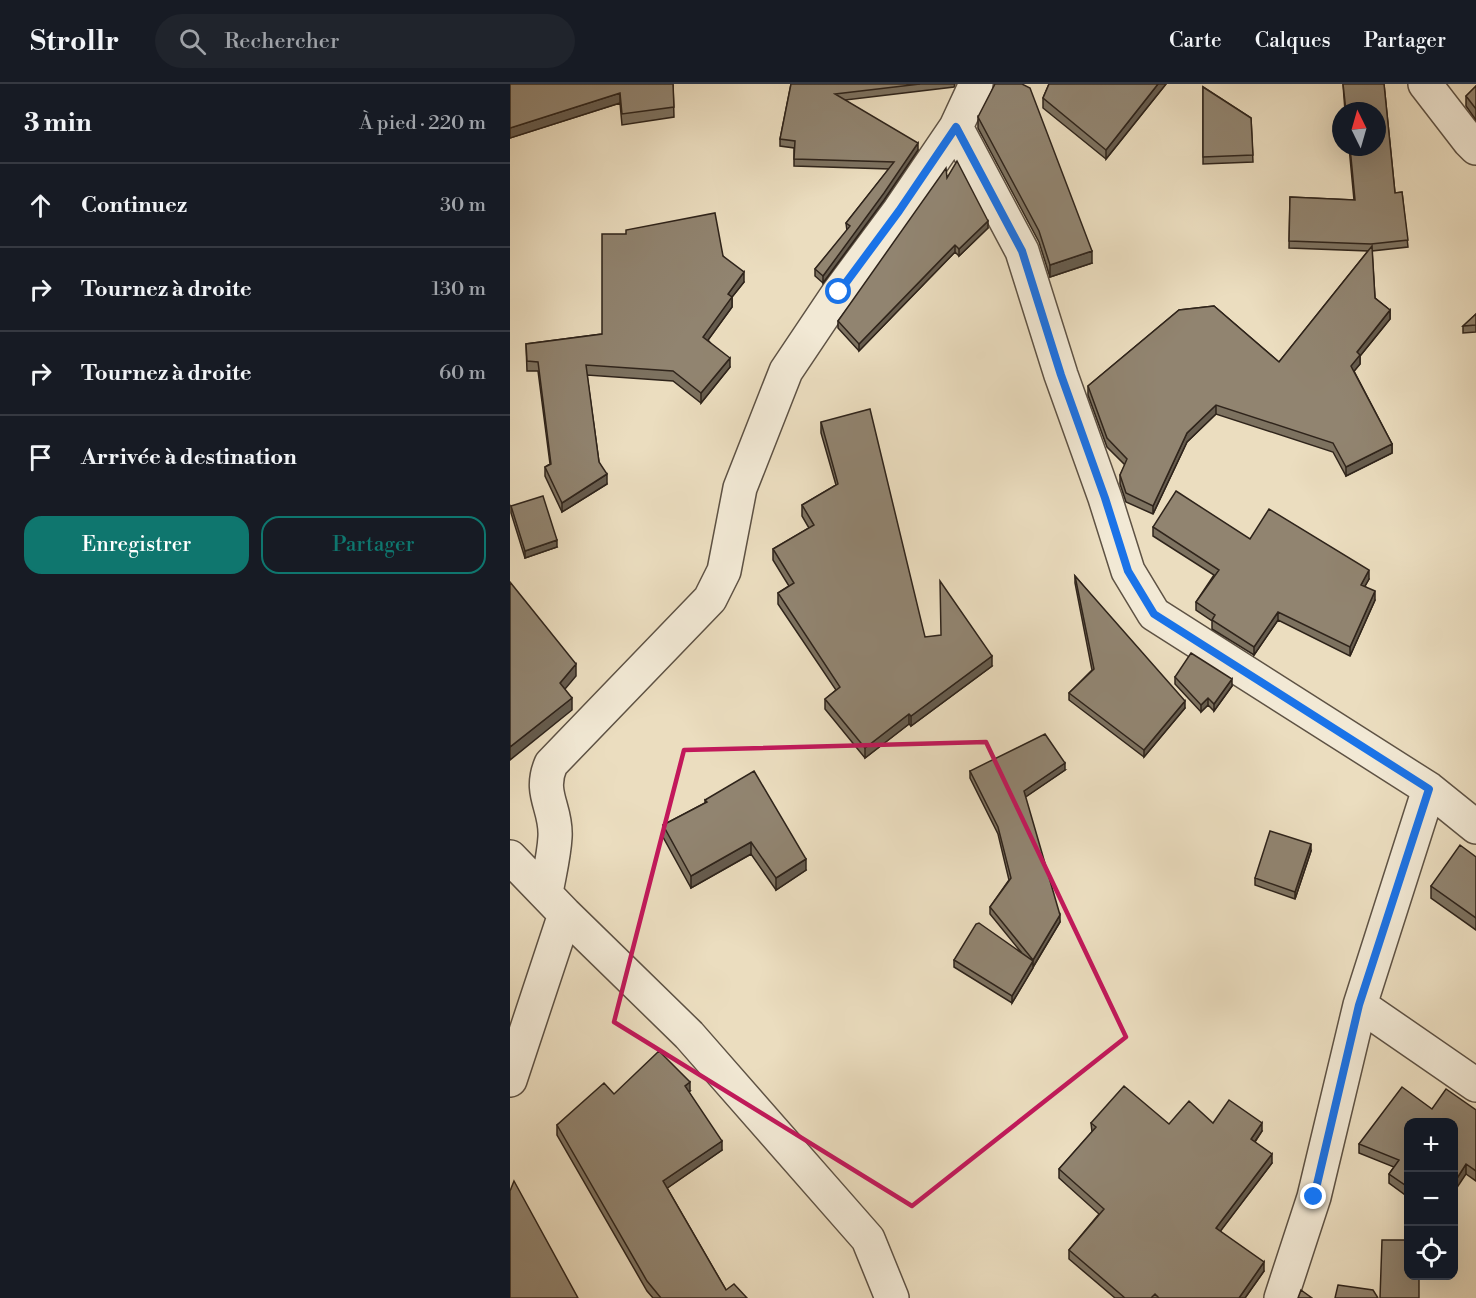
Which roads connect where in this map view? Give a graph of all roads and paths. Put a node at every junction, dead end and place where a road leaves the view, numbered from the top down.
1 (976, 84) edge
2 (1425, 84) edge
3 (956, 127) junction
4 (1476, 148) edge
5 (1429, 789) junction
6 (1474, 821) edge
7 (510, 857) edge
8 (556, 904) junction
9 (1359, 1005) junction
10 (510, 1080) edge
11 (1476, 1085) edge
12 (892, 1298) edge
13 (1281, 1298) edge

1 - 3 street
2 - 4 street
3 - 5 street
3 - 8 street
5 - 6 street
5 - 9 street
7 - 8 street
8 - 10 street
8 - 12 street
9 - 11 street
9 - 13 street

